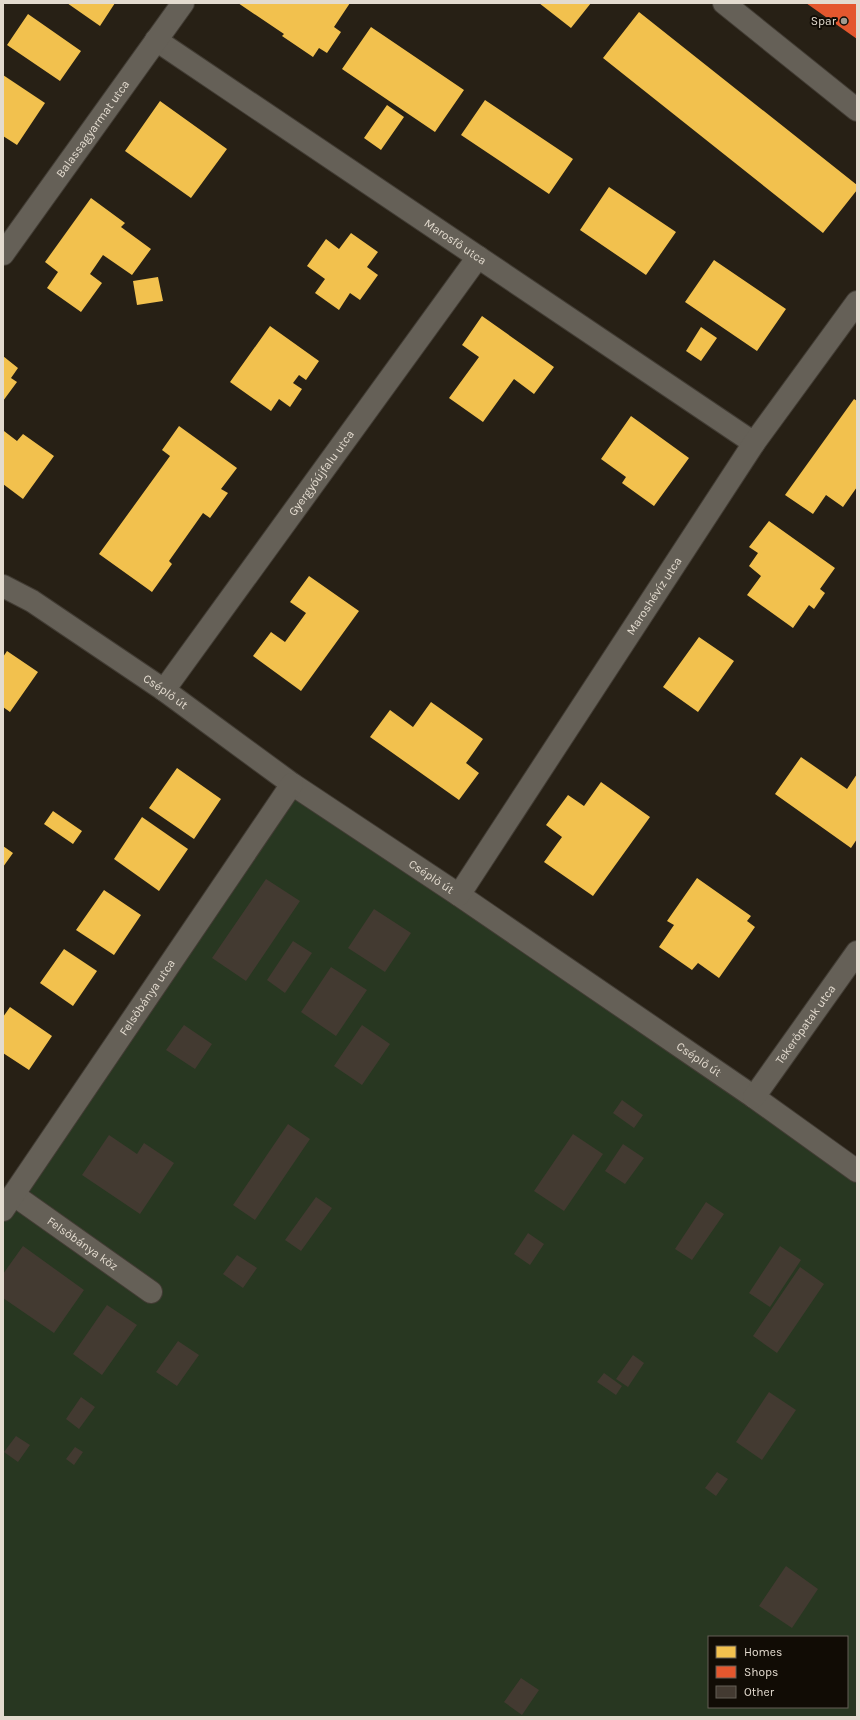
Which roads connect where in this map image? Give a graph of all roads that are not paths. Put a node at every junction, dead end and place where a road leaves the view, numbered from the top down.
1 (183, 3) edge
2 (724, 3) edge
3 (156, 40) junction
4 (857, 110) edge
5 (4, 251) edge
6 (478, 257) junction
7 (857, 302) edge
8 (754, 443) junction
9 (3, 586) edge
10 (164, 690) junction
11 (292, 784) junction
12 (459, 895) junction
13 (857, 952) edge
14 (754, 1097) junction
15 (857, 1171) edge
16 (8, 1202) edge
17 (151, 1292) dead end

1 - 3 street, Balassagyarmat utca
2 - 4 street
3 - 5 street, Balassagyarmat utca
3 - 6 street, Marosfő utca
6 - 8 street, Marosfő utca
6 - 10 street, Gyergyóújfalu utca
7 - 8 street, Maroshévíz utca
8 - 12 street, Maroshévíz utca
9 - 10 street, Cséplő út
10 - 11 street, Cséplő út
11 - 12 street, Cséplő út
11 - 16 street, Felsőbánya utca
12 - 14 street, Cséplő út
13 - 14 street, Tekerőpatak utca
14 - 15 street, Cséplő út
16 - 17 street, Felsőbánya köz

